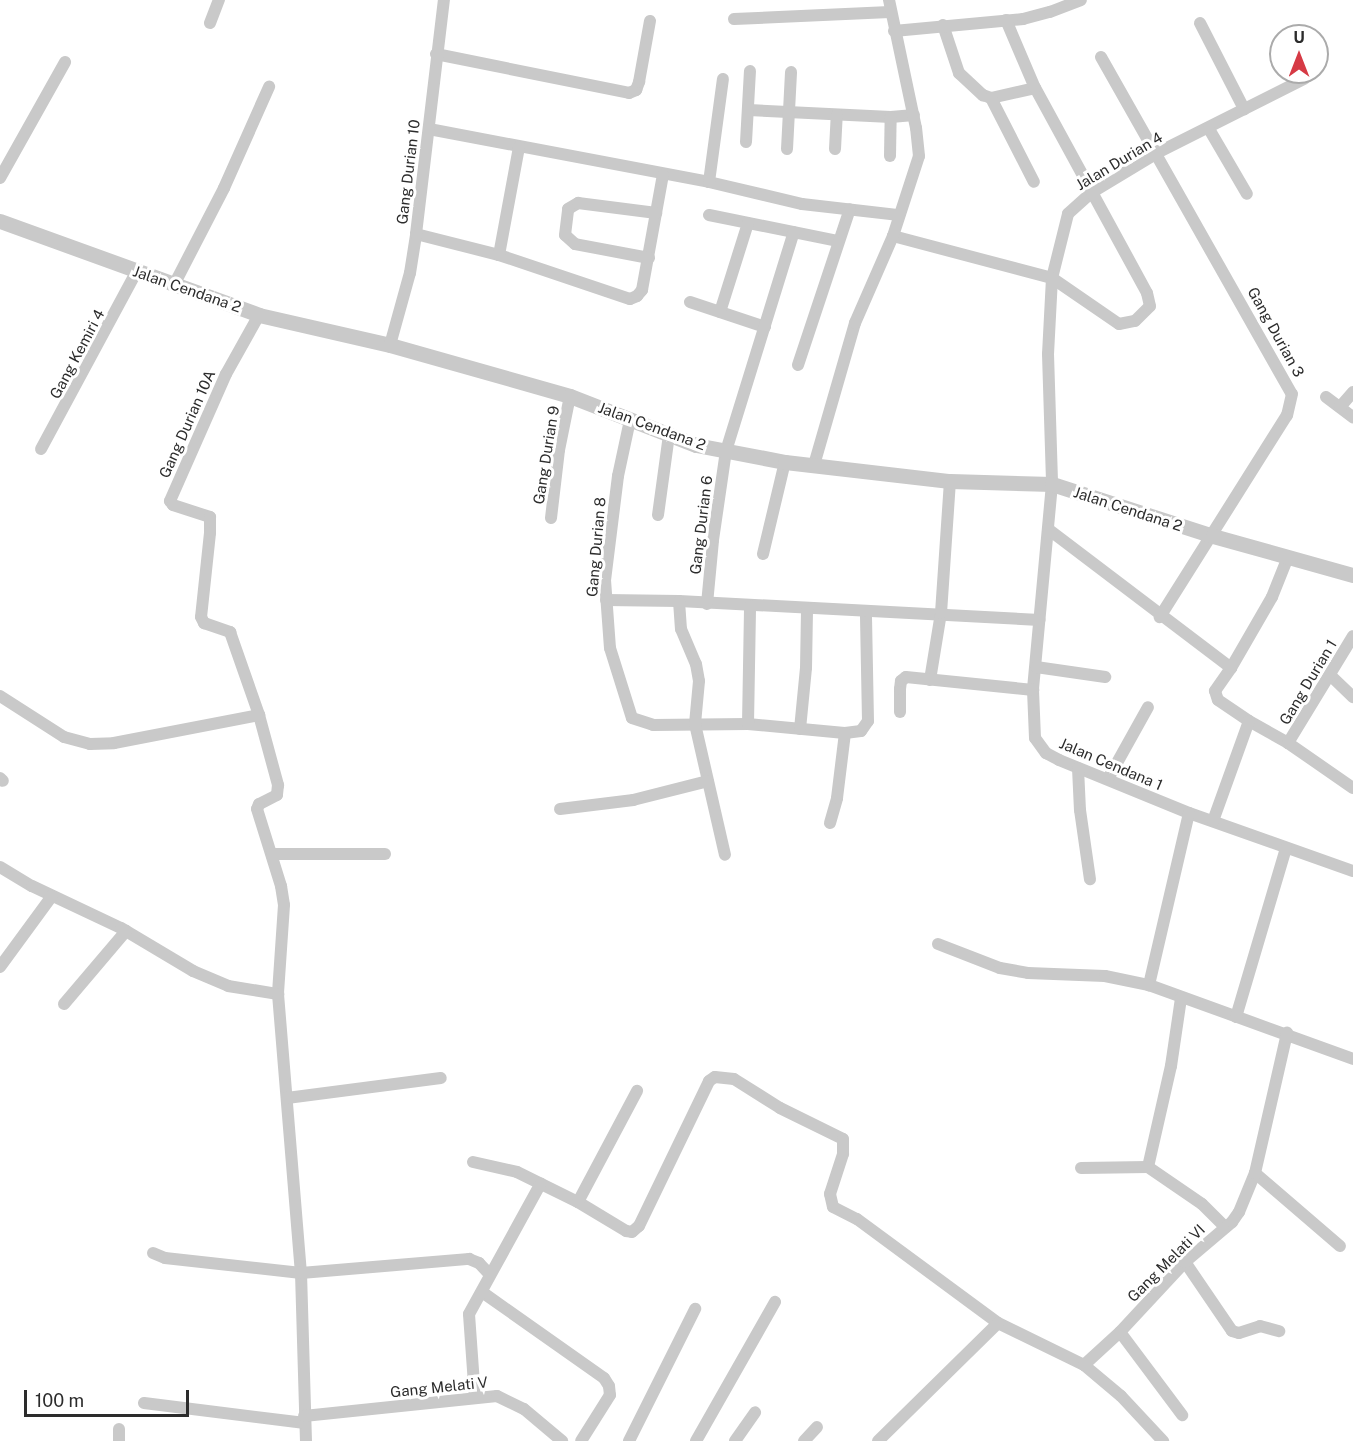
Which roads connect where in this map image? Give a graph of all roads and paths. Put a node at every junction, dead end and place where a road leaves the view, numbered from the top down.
1 (219, 0) edge
2 (444, 0) edge
3 (1081, 0) edge
4 (890, 6) edge
5 (734, 19) dead end
6 (1006, 20) junction
7 (650, 21) dead end
8 (210, 23) dead end
9 (1200, 23) dead end
10 (943, 25) junction
11 (894, 31) junction
12 (436, 54) junction
13 (1101, 57) dead end
14 (65, 62) dead end
15 (750, 71) dead end
16 (791, 72) dead end
17 (723, 79) dead end
18 (1294, 84) edge
19 (269, 87) dead end
20 (1035, 88) junction
21 (991, 98) junction
22 (748, 110) junction
23 (1244, 110) junction
24 (788, 111) junction
25 (837, 115) junction
26 (914, 115) junction
27 (891, 117) junction
28 (429, 129) junction
29 (1209, 129) junction
30 (746, 142) dead end
31 (519, 147) junction
32 (836, 149) dead end
33 (787, 150) dead end
34 (1156, 153) junction
35 (890, 156) dead end
36 (663, 175) junction
37 (0, 178) edge
38 (709, 182) junction
39 (1034, 182) dead end
40 (1091, 193) junction
41 (1247, 194) dead end
42 (850, 209) junction
43 (656, 213) junction
44 (899, 214) junction
45 (709, 215) dead end
46 (0, 221) edge
47 (748, 223) junction
48 (794, 232) junction
49 (416, 234) junction
50 (893, 236) junction
51 (838, 241) junction
52 (499, 255) junction
53 (649, 258) junction
54 (137, 272) junction
55 (1052, 278) junction
56 (175, 283) junction
57 (690, 302) dead end
58 (720, 312) junction
59 (259, 315) junction
60 (765, 327) junction
61 (390, 345) junction
62 (798, 365) dead end
63 (1353, 392) edge
64 (570, 396) junction
65 (1326, 397) dead end
66 (1340, 407) junction
67 (1353, 417) edge
68 (630, 420) junction
69 (669, 435) junction
70 (41, 449) dead end
71 (726, 451) junction
72 (785, 462) junction
73 (814, 465) junction
74 (950, 482) junction
75 (1052, 484) junction
76 (658, 515) dead end
77 (551, 518) dead end
78 (1048, 530) junction
79 (1213, 536) junction
80 (763, 554) dead end
81 (1288, 557) junction
82 (1353, 575) edge
83 (606, 600) junction
84 (680, 601) junction
85 (707, 604) junction
86 (750, 606) junction
87 (807, 608) junction
88 (866, 612) junction
89 (941, 613) junction
90 (1160, 617) junction
91 (1040, 620) junction
92 (1353, 636) edge
93 (1036, 667) junction
94 (1231, 668) junction
95 (1330, 675) junction
96 (1105, 677) dead end
97 (930, 680) junction
98 (1033, 690) junction
99 (0, 696) edge
100 (1353, 697) edge
101 (1148, 707) dead end
102 (900, 712) dead end
103 (259, 715) junction
104 (1249, 721) junction
105 (695, 724) junction
106 (748, 724) junction
107 (800, 729) junction
108 (845, 733) junction
109 (1288, 743) junction
110 (1078, 768) junction
111 (1108, 779) junction
112 (708, 781) junction
113 (1353, 788) edge
114 (560, 809) dead end
115 (1189, 813) junction
116 (1213, 821) junction
117 (830, 823) dead end
118 (1286, 848) junction
119 (272, 854) junction
120 (385, 854) dead end
121 (725, 855) dead end
122 (0, 867) edge
123 (1353, 871) edge
124 (1090, 879) dead end
125 (52, 896) junction
126 (126, 931) junction
127 (938, 944) dead end
128 (0, 967) edge
129 (1149, 985) junction
130 (278, 994) junction
131 (1181, 999) junction
132 (64, 1004) dead end
133 (1236, 1017) junction
134 (1287, 1033) junction
135 (1353, 1059) edge
136 (441, 1078) dead end
137 (637, 1091) dead end
138 (287, 1098) junction
139 (473, 1162) dead end
140 (1148, 1167) junction
141 (1081, 1168) dead end
142 (1256, 1173) junction
143 (541, 1183) junction
144 (578, 1202) junction
145 (1225, 1227) junction
146 (1340, 1246) dead end
147 (153, 1253) dead end
148 (1185, 1262) junction
149 (301, 1273) junction
150 (490, 1275) junction
151 (483, 1292) junction
152 (775, 1302) dead end
153 (695, 1309) dead end
154 (998, 1323) junction
155 (1279, 1331) dead end
156 (1120, 1332) junction
157 (1084, 1365) junction
158 (475, 1398) junction
159 (144, 1403) dead end
160 (755, 1412) dead end
161 (1182, 1415) dead end
162 (305, 1419) junction
163 (817, 1427) dead end
164 (306, 1441) edge
165 (562, 1441) edge
166 (581, 1441) edge
167 (629, 1441) edge
168 (696, 1441) edge
169 (735, 1441) edge
170 (804, 1441) edge
171 (878, 1441) edge
172 (1163, 1441) edge

1 - 8 street
2 - 12 street, Gang Durian 10
3 - 6 street
4 - 5 street
4 - 11 street
6 - 10 street
6 - 20 street
7 - 12 street
9 - 23 street
10 - 11 street
10 - 21 street
11 - 26 street
12 - 28 street, Gang Durian 10
13 - 34 street, Gang Durian 3
14 - 37 street
15 - 22 street
16 - 24 street
17 - 38 street
18 - 23 street, Jalan Durian 4
19 - 56 street
20 - 21 street
20 - 40 street
21 - 39 street
22 - 24 street
22 - 30 street
23 - 29 street, Jalan Durian 4
24 - 25 street
24 - 33 street
25 - 27 street
25 - 32 street
26 - 27 street
26 - 44 street
27 - 35 street
28 - 31 street
28 - 49 street, Gang Durian 10
29 - 34 street, Jalan Durian 4
29 - 41 street
31 - 36 street
31 - 52 street
34 - 40 street, Jalan Durian 4
34 - 79 street, Gang Durian 3
36 - 38 street
36 - 43 street
38 - 42 street
40 - 55 street, Jalan Durian 4
40 - 55 street
42 - 44 street
42 - 51 street
43 - 53 street
43 - 53 street
44 - 50 street
45 - 47 street
46 - 54 street, Jalan Cendana 2
47 - 48 street
47 - 58 street
48 - 51 street
48 - 60 street, Gang Durian 6
49 - 52 street
49 - 61 street, Gang Durian 10
50 - 55 street
50 - 73 street
51 - 62 street
52 - 53 street
54 - 56 street, Jalan Cendana 2
54 - 70 street, Gang Kemiri 4
55 - 75 street, Jalan Durian 4
56 - 59 street, Jalan Cendana 2
57 - 58 street
58 - 60 street
59 - 61 street, Jalan Cendana 2
59 - 103 street, Gang Durian 10A
60 - 71 street, Gang Durian 6
61 - 64 street, Jalan Cendana 2
63 - 66 street
64 - 68 street, Jalan Cendana 2
64 - 77 street, Gang Durian 9
65 - 66 street
66 - 67 street
68 - 69 street, Jalan Cendana 2
68 - 83 street, Gang Durian 8
69 - 71 street, Jalan Cendana 2
69 - 76 street
71 - 72 street, Jalan Cendana 2
71 - 85 street, Gang Durian 6
72 - 73 street, Jalan Cendana 2
72 - 80 street
73 - 74 street, Jalan Cendana 2
74 - 75 street, Jalan Cendana 2
74 - 89 street
75 - 78 street, Jalan Cendana 1
75 - 79 street, Jalan Cendana 2
78 - 90 street
78 - 91 street, Jalan Cendana 1
79 - 81 street, Jalan Cendana 2
79 - 90 street, Gang Durian 3
81 - 82 street, Jalan Cendana 2
81 - 94 street
83 - 84 street
83 - 105 street, Gang Durian 8
84 - 85 street
84 - 105 street
85 - 86 street
86 - 87 street
86 - 106 street
87 - 88 street
87 - 107 street
88 - 89 street
88 - 108 street
89 - 91 street
89 - 97 street
90 - 94 street
91 - 93 street, Jalan Cendana 1
92 - 95 street, Gang Durian 1
93 - 96 street
93 - 98 street, Jalan Cendana 1
94 - 104 street
95 - 100 street
95 - 109 street, Gang Durian 1
97 - 98 street
97 - 102 street
98 - 110 street, Jalan Cendana 1
99 - 103 street
101 - 111 street
103 - 119 street
104 - 109 street
104 - 116 street
105 - 106 street
105 - 112 street
106 - 107 street
107 - 108 street
108 - 117 street
109 - 113 street
110 - 111 street, Jalan Cendana 1
110 - 124 street
111 - 115 street, Jalan Cendana 1
112 - 114 street
112 - 121 street
115 - 116 street, Jalan Cendana 1
115 - 129 street
116 - 118 street, Jalan Cendana 1
118 - 123 street, Jalan Cendana 1
118 - 133 street
119 - 120 street
119 - 130 street
122 - 125 street
125 - 126 street
125 - 128 street
126 - 130 street
126 - 132 street
127 - 129 street
129 - 131 street
130 - 138 street
131 - 133 street
131 - 140 street
133 - 134 street
134 - 135 street
134 - 142 street, Gang Melati VI
136 - 138 street
137 - 144 street
138 - 149 street
139 - 143 street
140 - 141 street
140 - 145 street
142 - 145 street, Gang Melati VI
142 - 146 street
143 - 144 street
143 - 150 street
144 - 154 street
145 - 148 street, Gang Melati VI
147 - 149 street
148 - 155 street
148 - 156 street, Gang Melati VI
149 - 150 street
149 - 162 street
150 - 151 street
151 - 158 street
151 - 166 street
152 - 168 street
153 - 167 street
154 - 157 street
154 - 171 street
156 - 157 street, Gang Melati VI
156 - 161 street
157 - 172 street
158 - 162 street, Gang Melati V
158 - 165 street, Gang Melati V
159 - 162 street, Gang Melati V
160 - 169 street
162 - 164 street
163 - 170 street

